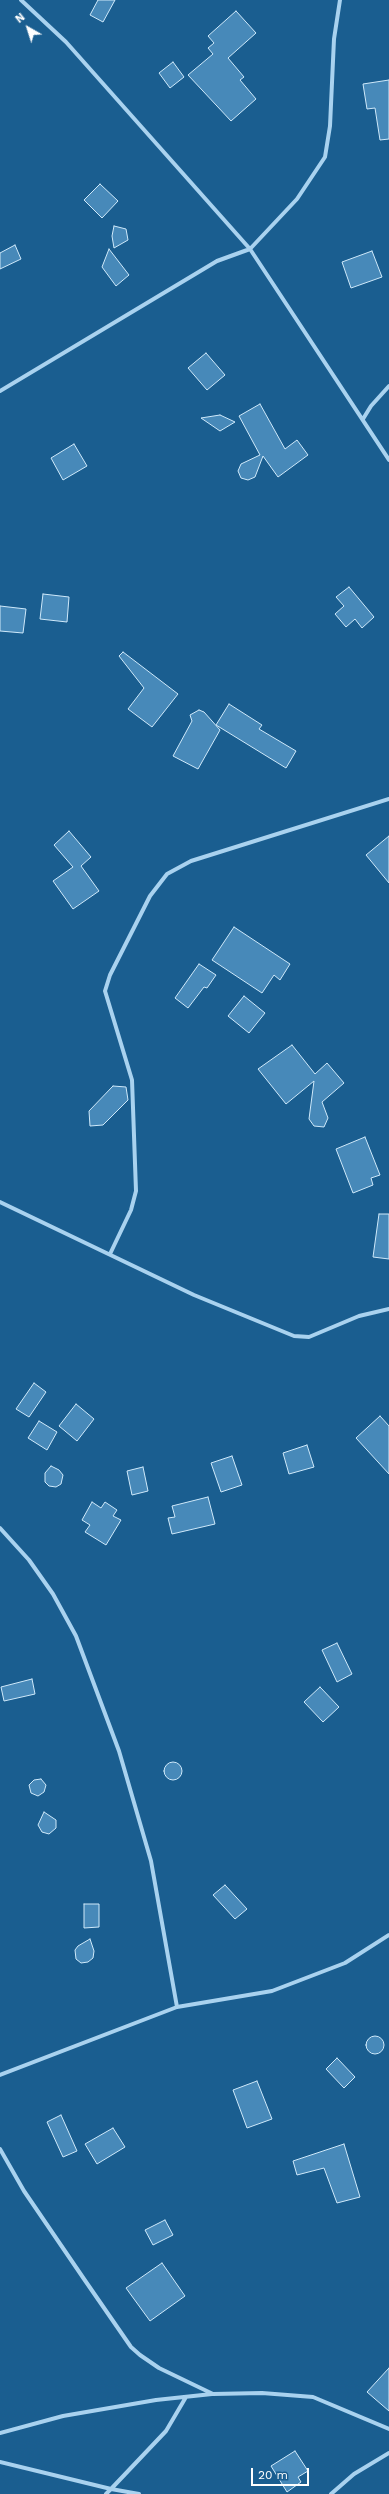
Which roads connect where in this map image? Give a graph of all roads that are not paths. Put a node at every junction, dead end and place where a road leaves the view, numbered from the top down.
1 (21, 0) edge
2 (340, 0) edge
3 (250, 249) junction
4 (389, 386) edge
5 (0, 391) edge
6 (363, 419) junction
7 (389, 460) edge
8 (389, 799) edge
9 (0, 1202) edge
10 (110, 1254) junction
11 (389, 1309) edge
12 (0, 1528) edge
13 (389, 1935) edge
14 (177, 2007) junction
15 (0, 2075) edge
16 (0, 2149) edge
17 (213, 2394) junction
18 (186, 2396) junction
19 (389, 2429) edge
20 (0, 2433) edge
21 (389, 2454) edge
22 (0, 2462) edge
23 (111, 2489) junction
24 (106, 2494) edge
25 (139, 2494) edge
26 (331, 2494) edge

1 - 3 street
2 - 3 street
3 - 5 street
3 - 6 street
4 - 6 street
6 - 7 street
8 - 10 street
9 - 10 street
10 - 11 street
12 - 14 street
13 - 14 street
14 - 15 street
16 - 17 street
17 - 18 street
17 - 19 street
18 - 20 street
18 - 23 street
21 - 26 street
22 - 23 street
23 - 24 street
23 - 25 street

